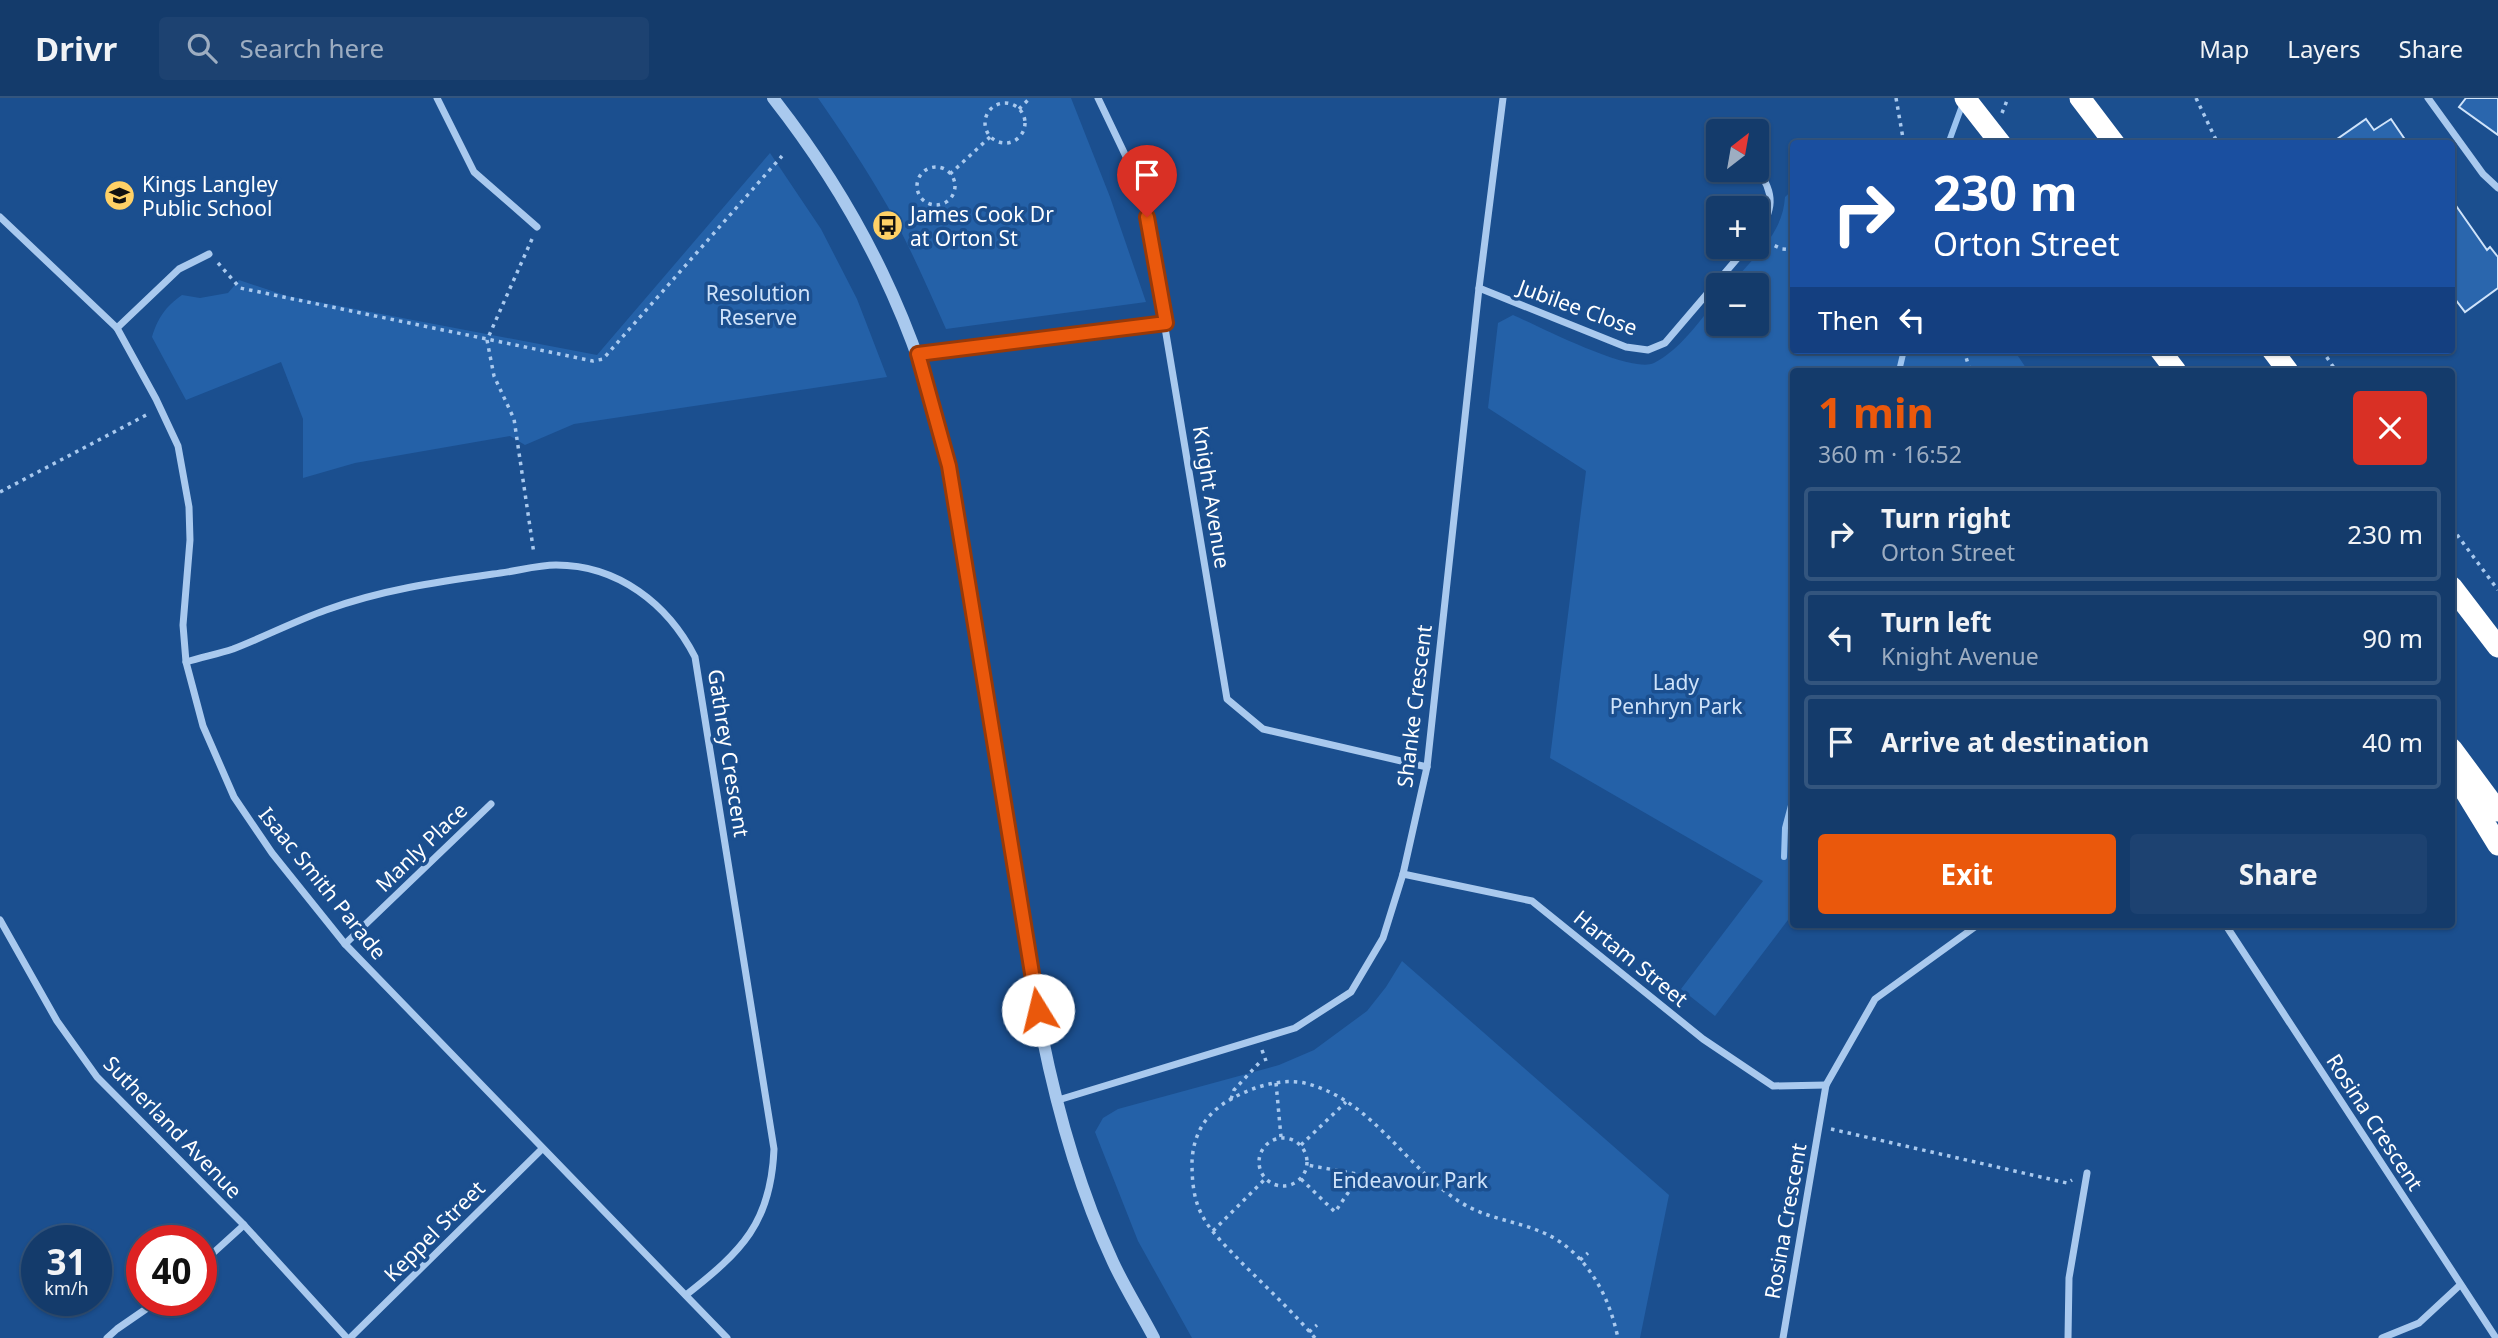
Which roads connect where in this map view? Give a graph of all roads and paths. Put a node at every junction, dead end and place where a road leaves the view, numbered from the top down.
1 (437, 98) edge
2 (773, 98) edge
3 (1030, 98) edge
4 (1098, 98) edge
5 (1503, 98) edge
6 (1896, 98) edge
7 (1965, 98) edge
8 (2080, 98) edge
9 (2196, 98) edge
10 (2428, 98) edge
11 (1019, 109) junction
12 (990, 137) junction
13 (1902, 140) edge
14 (1998, 140) edge
15 (2112, 140) edge
16 (2216, 140) edge
17 (782, 156) dead end
18 (950, 174) junction
19 (1764, 182) edge
20 (2498, 188) edge
21 (1769, 215) edge
22 (0, 217) edge
23 (537, 227) joint
24 (1769, 244) edge
25 (1790, 249) edge
26 (209, 254) joint
27 (1737, 259) edge
28 (1479, 288) junction
29 (1166, 323) junction
30 (117, 328) junction
31 (487, 340) junction
32 (918, 354) junction
33 (2163, 354) edge
34 (2275, 354) edge
35 (2174, 368) edge
36 (2286, 368) edge
37 (161, 407) junction
38 (0, 492) edge
39 (2455, 532) edge
40 (536, 568) junction
41 (2455, 590) edge
42 (2498, 590) edge
43 (2498, 647) edge
44 (186, 662) junction
45 (2455, 753) edge
46 (1427, 767) junction
47 (2455, 775) edge
48 (491, 804) dead end
49 (2498, 811) edge
50 (2498, 845) edge
51 (1403, 874) junction
52 (0, 920) edge
53 (1973, 928) edge
54 (2228, 928) edge
55 (345, 944) junction
56 (1259, 1063) dead end
57 (1276, 1083) junction
58 (1826, 1085) junction
59 (1231, 1099) junction
60 (1055, 1101) junction
61 (1346, 1102) junction
62 (1819, 1126) junction
63 (1281, 1138) junction
64 (1301, 1145) junction
65 (542, 1149) junction
66 (1307, 1165) junction
67 (2087, 1173) joint
68 (1265, 1179) junction
69 (1301, 1180) junction
70 (244, 1224) junction
71 (1213, 1231) junction
72 (217, 1249) edge
73 (1588, 1253) dead end
74 (1580, 1260) junction
75 (2460, 1285) junction
76 (686, 1294) junction
77 (136, 1316) edge
78 (1317, 1325) dead end
79 (1309, 1332) junction
80 (107, 1338) edge
81 (348, 1338) edge
82 (727, 1338) edge
83 (1154, 1338) edge
84 (1315, 1338) edge
85 (1618, 1338) edge
86 (1783, 1338) edge
87 (2068, 1338) edge
88 (2382, 1338) edge
89 (2496, 1338) edge

1 - 23 street
2 - 32 street
3 - 11 path
4 - 29 street, Knight Avenue
5 - 28 street, Shanke Crescent
6 - 13 path
7 - 14 highway, bridge
8 - 15 highway
9 - 16 path
10 - 20 street
11 - 12 path
11 - 12 path
12 - 18 path
17 - 31 path
18 - 18 path
19 - 21 street
22 - 30 street, Isaac Smith Parade
23 - 31 path
24 - 25 path
26 - 30 street
26 - 31 path
27 - 28 street, Jubilee Close
28 - 46 street, Shanke Crescent
29 - 32 street
29 - 46 street, Knight Avenue
30 - 37 street, Isaac Smith Parade
31 - 40 path
32 - 60 street
33 - 35 highway
34 - 36 highway
37 - 38 path
37 - 44 street, Isaac Smith Parade
39 - 42 path
40 - 44 street, Gathrey Crescent
40 - 76 street, Gathrey Crescent
41 - 43 highway
44 - 55 street, Isaac Smith Parade
45 - 49 highway
46 - 51 street, Shanke Crescent
47 - 50 highway
48 - 55 street, Manly Place
51 - 58 street, Hartam Street
51 - 60 street, Shanke Crescent
52 - 70 street, Sutherland Avenue
53 - 58 street, Rosina Crescent
54 - 75 street, Rosina Crescent
55 - 65 street, Isaac Smith Parade
56 - 59 path
57 - 59 path
57 - 61 path
57 - 63 path
58 - 62 street, Rosina Crescent
59 - 71 path
60 - 83 street
61 - 64 path
61 - 74 path
62 - 67 path
62 - 86 street, Rosina Crescent
63 - 64 path
63 - 68 path
64 - 66 path
65 - 76 street, Isaac Smith Parade
65 - 81 street, Keppel Street
66 - 69 path
66 - 69 path
67 - 87 street
68 - 69 path
68 - 71 path
70 - 72 street
70 - 81 street, Sutherland Avenue
71 - 79 path
73 - 74 path
74 - 85 path
75 - 88 street
75 - 89 street, Rosina Crescent
76 - 82 street, Isaac Smith Parade
77 - 80 street
78 - 79 path
79 - 84 path

